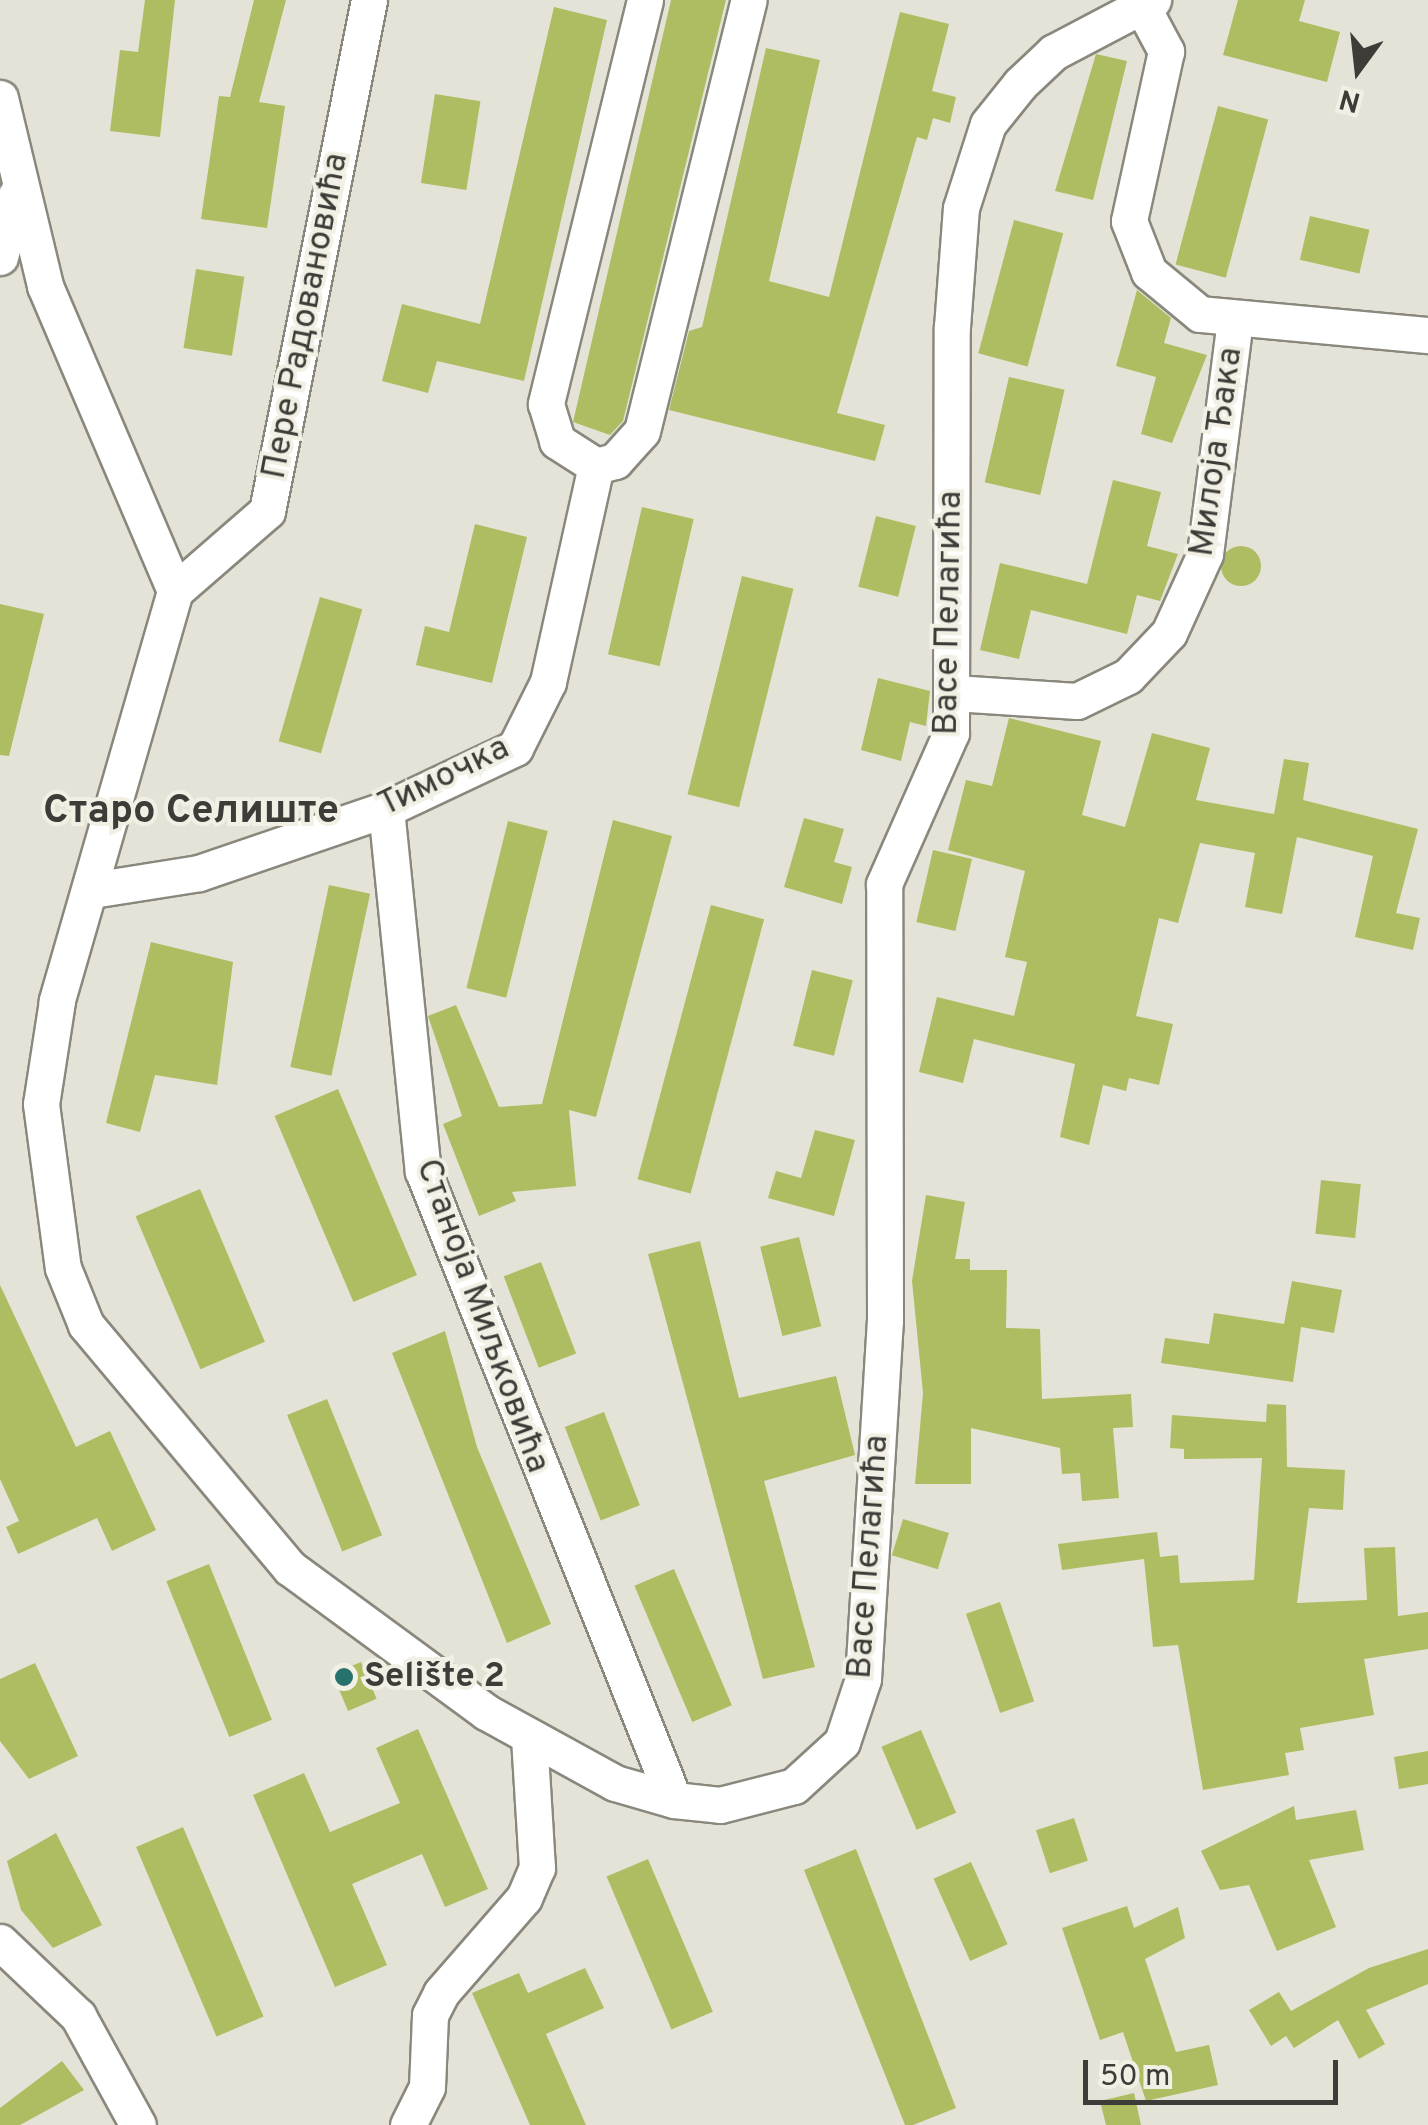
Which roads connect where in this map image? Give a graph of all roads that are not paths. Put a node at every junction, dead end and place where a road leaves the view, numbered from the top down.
1 (369, 0) edge
2 (645, 0) edge
3 (749, 0) edge
4 (1148, 5) edge
5 (0, 98) edge
6 (16, 194) junction
7 (0, 257) edge
8 (1234, 321) junction
9 (1428, 335) edge
10 (596, 466) junction
11 (175, 592) junction
12 (954, 694) junction
13 (386, 809) junction
14 (92, 890) junction
15 (529, 1739) junction
16 (674, 1800) junction
17 (0, 1942) edge
18 (138, 2125) edge
19 (408, 2125) edge

1 - 11 street, Пере Радовановића
2 - 10 street
3 - 10 street
4 - 8 street
4 - 12 street, Васе Пелагића
5 - 6 street
6 - 7 street
6 - 11 street
8 - 9 street
8 - 12 street, Милоја Ђака
10 - 13 street, Тимочка
11 - 14 street, Васе Пелагића
12 - 16 street, Васе Пелагића
13 - 14 street, Тимочка
13 - 16 street, Станоја Миљковића
14 - 15 street, Васе Пелагића
15 - 16 street, Васе Пелагића
15 - 19 street
17 - 18 street

